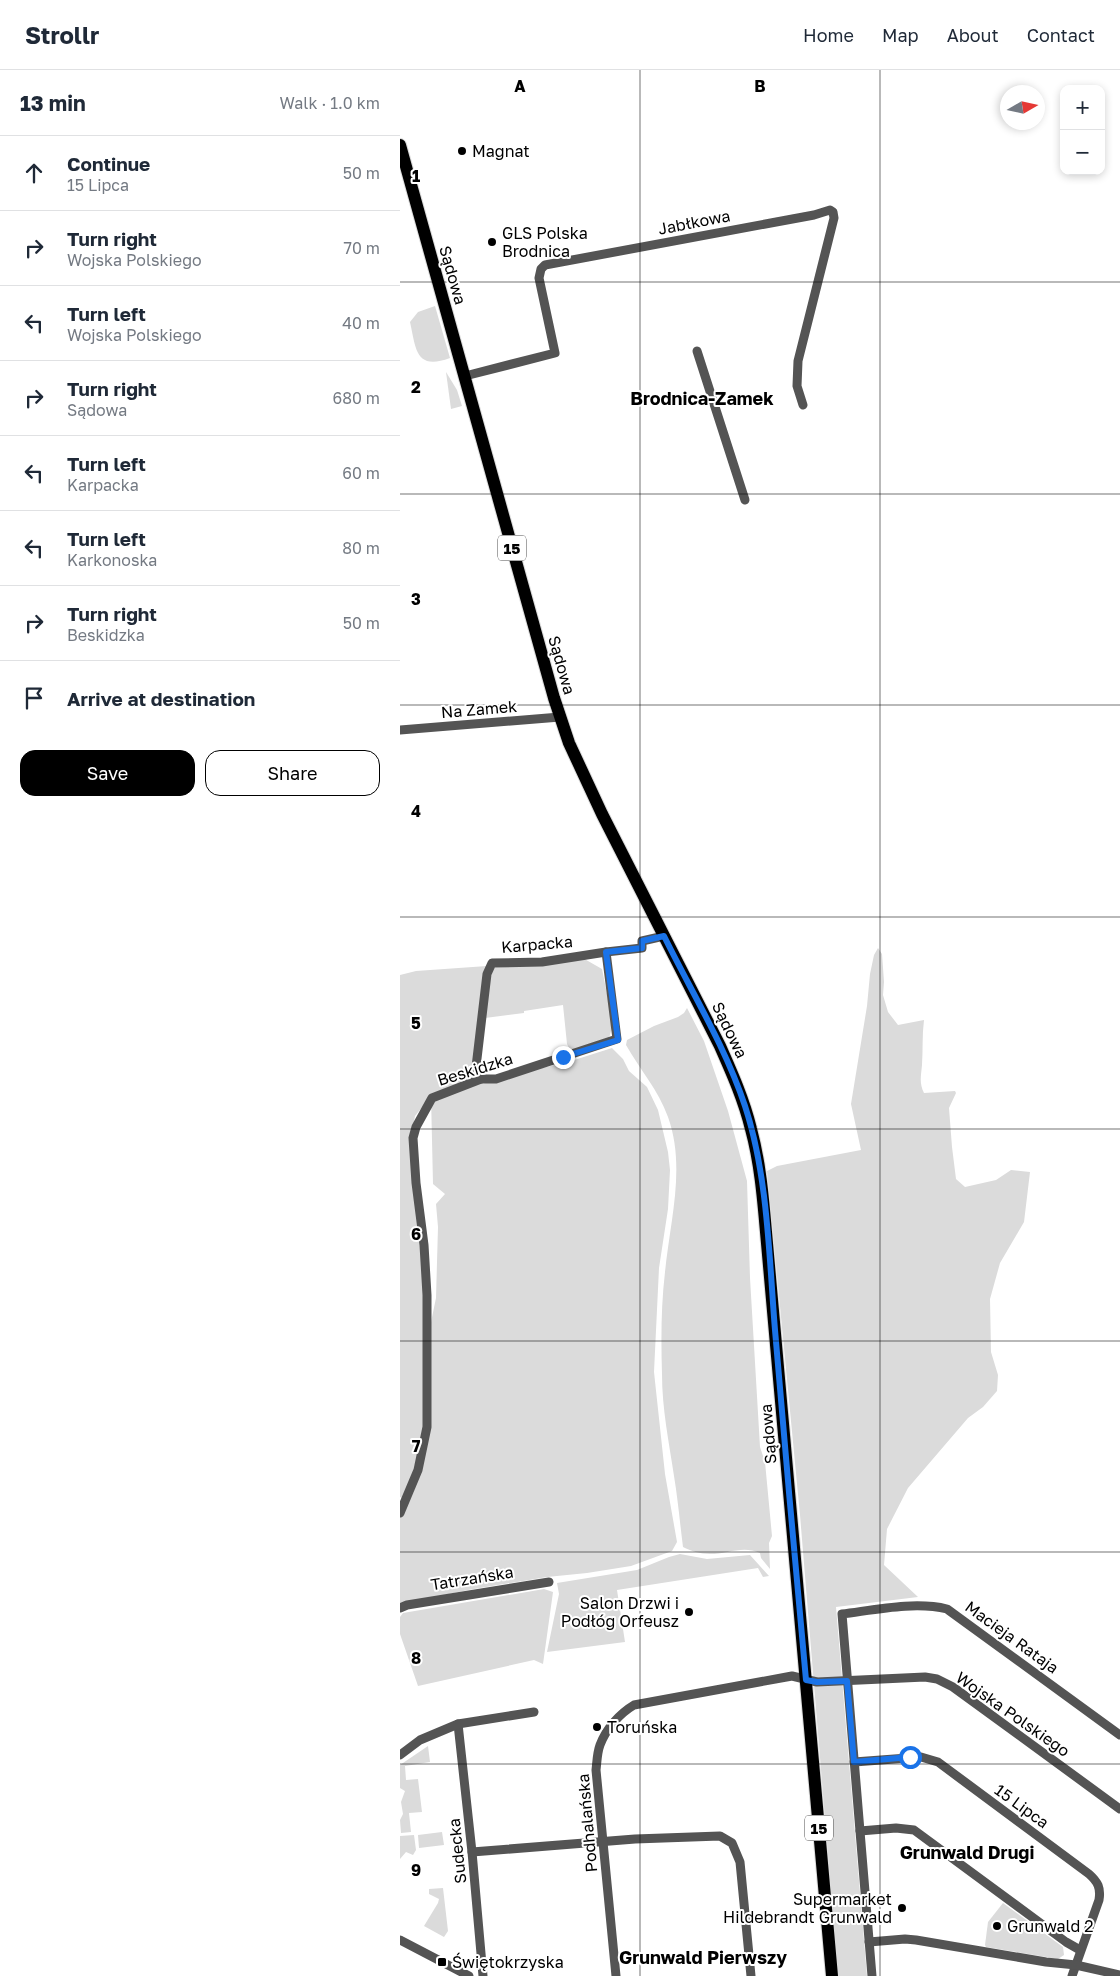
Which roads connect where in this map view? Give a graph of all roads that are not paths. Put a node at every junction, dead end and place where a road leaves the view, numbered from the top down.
1 (400, 145) edge
2 (697, 351) dead end
3 (465, 376) junction
4 (803, 406) dead end
5 (745, 500) dead end
6 (560, 717) junction
7 (400, 730) edge
8 (664, 936) junction
9 (606, 952) junction
10 (481, 1079) junction
11 (400, 1513) edge
12 (549, 1582) dead end
13 (400, 1608) edge
14 (806, 1680) junction
15 (847, 1681) junction
16 (534, 1712) dead end
17 (458, 1724) junction
18 (1120, 1735) edge
19 (400, 1754) edge
20 (854, 1762) junction
21 (1120, 1809) edge
22 (860, 1831) junction
23 (603, 1842) junction
24 (472, 1852) junction
25 (400, 1940) edge
26 (869, 1942) junction
27 (1080, 1950) junction
28 (1076, 1965) junction
29 (469, 1976) edge
30 (483, 1976) edge
31 (616, 1976) edge
32 (751, 1976) edge
33 (832, 1976) edge
34 (872, 1976) edge
35 (1072, 1976) edge
36 (1120, 1976) edge

1 - 3 main road, Sądowa / 15
2 - 5 street
3 - 4 street, Jabłkowa
3 - 6 main road, Sądowa / 15
6 - 7 street, Na Zamek
6 - 8 main road, Sądowa / 15
8 - 9 street, Karpacka
8 - 14 main road, Sądowa / 15
9 - 10 street, Beskidzka
9 - 10 street, Karpacka
10 - 11 street, Beskidzka
12 - 13 street, Tatrzańska
14 - 15 street, Wojska Polskiego
14 - 23 street, Podhalańska
14 - 33 main road, Sądowa / 15
15 - 18 street, Macieja Rataja
15 - 20 street
15 - 21 street, Wojska Polskiego
16 - 17 street
17 - 19 street
17 - 24 street, Sudecka
20 - 22 street
20 - 27 street, 15 Lipca
22 - 26 street
22 - 27 street
23 - 24 street
23 - 31 street, Podhalańska
23 - 32 street
24 - 30 street, Sudecka
25 - 29 street
26 - 28 street
26 - 34 street
27 - 28 street
28 - 35 street
28 - 36 street

